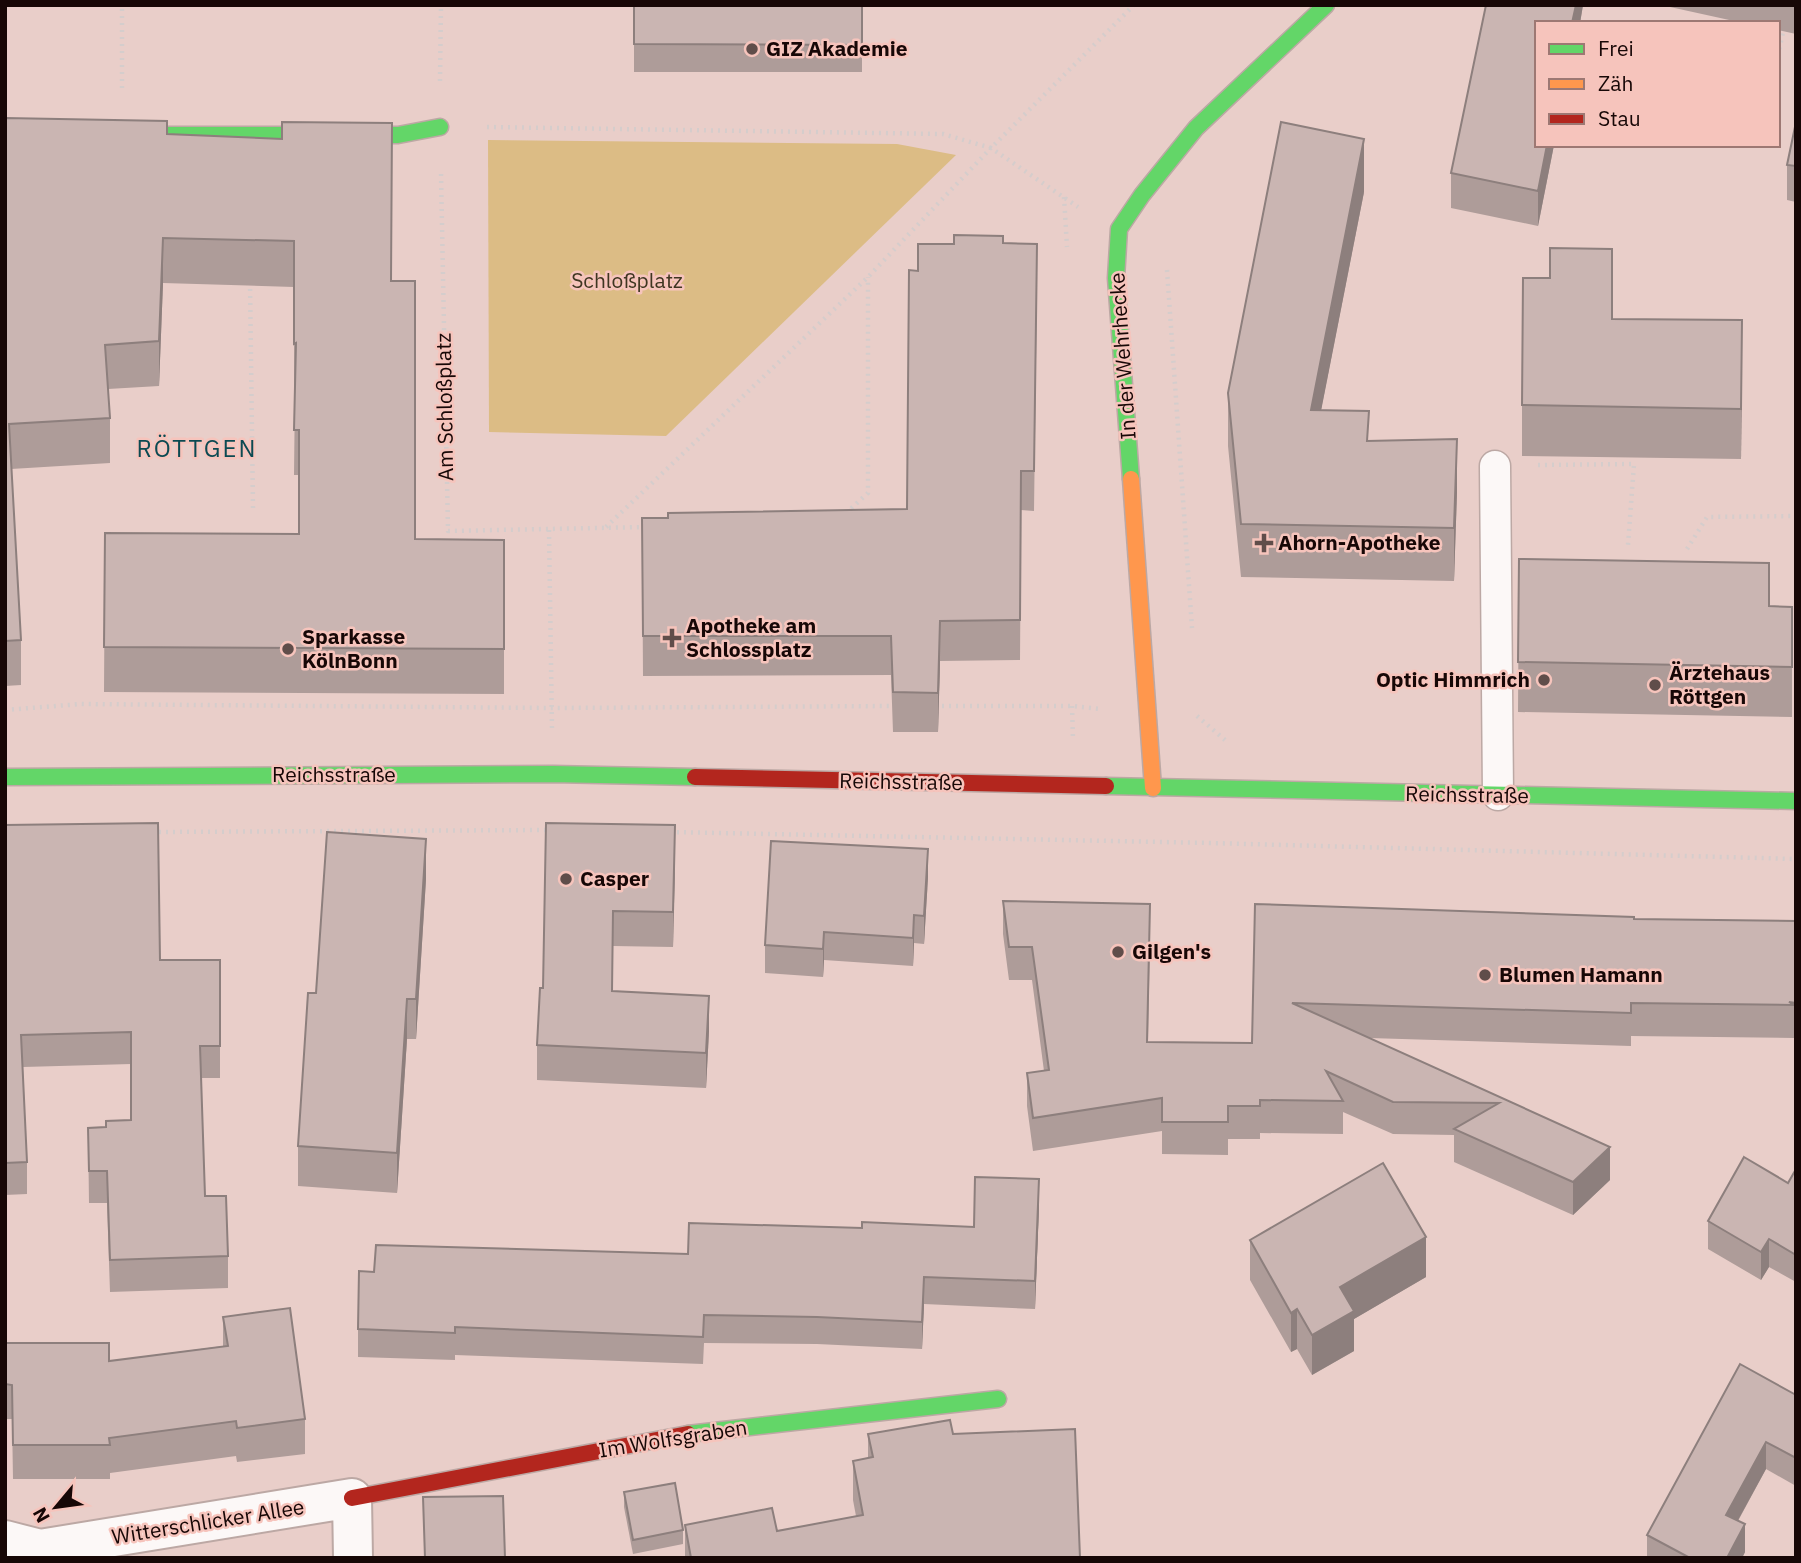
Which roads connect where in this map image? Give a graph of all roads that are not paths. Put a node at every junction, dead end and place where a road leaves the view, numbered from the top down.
1 (1326, 5) edge
2 (440, 127) road end
3 (115, 135) edge
4 (1495, 466) road end
5 (5, 776) edge
6 (1153, 788) junction
7 (1497, 795) junction
8 (1796, 801) edge
9 (998, 1399) dead end
10 (352, 1498) junction
11 (5, 1540) edge
12 (353, 1558) edge

1 - 6 street, In der Wehrhecke
2 - 3 street
4 - 7 lane
5 - 6 street, Reichsstraße
6 - 7 street, Reichsstraße
7 - 8 street, Reichsstraße
9 - 10 street, Im Wolfsgraben
10 - 11 street, Witterschlicker Allee
10 - 12 street

